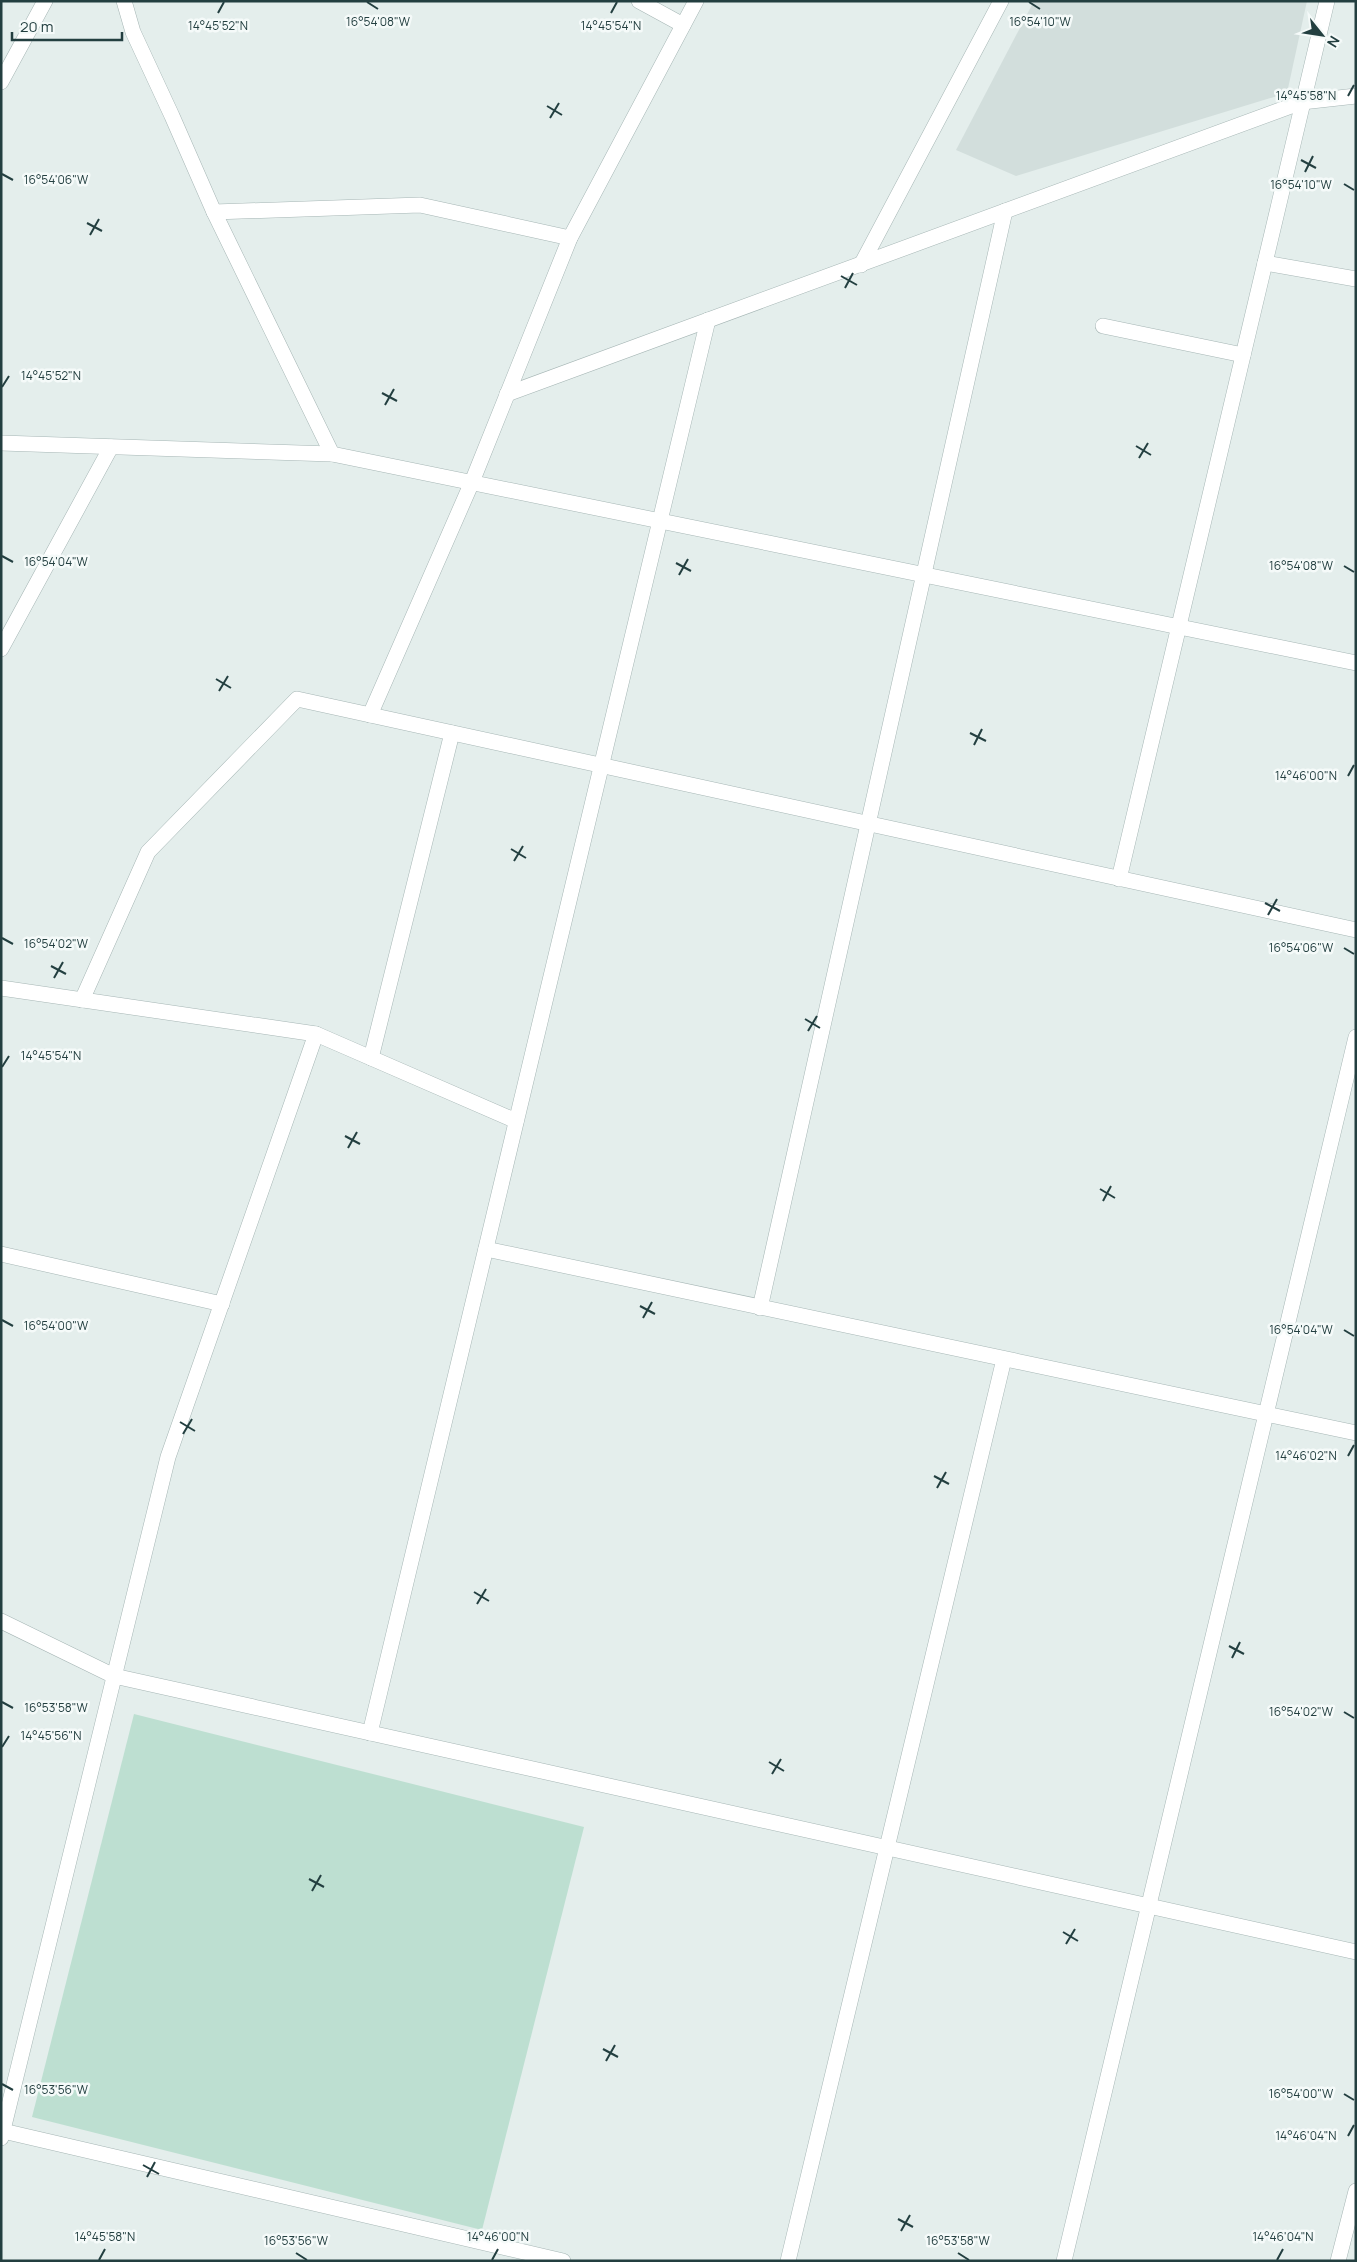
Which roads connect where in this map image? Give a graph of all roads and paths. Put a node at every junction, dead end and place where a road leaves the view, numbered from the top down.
1 (45, 1) edge
2 (124, 1) edge
3 (639, 1) edge
4 (696, 1) edge
5 (1001, 1) edge
6 (1328, 1) edge
7 (683, 25) junction
8 (1, 82) edge
9 (1356, 96) edge
10 (1302, 102) junction
11 (1005, 211) junction
12 (214, 212) junction
13 (570, 238) junction
14 (1264, 263) junction
15 (861, 265) junction
16 (1356, 279) edge
17 (708, 320) junction
18 (1103, 326) dead end
19 (1243, 355) junction
20 (507, 394) junction
21 (1, 443) edge
22 (111, 447) junction
23 (332, 454) junction
24 (472, 482) junction
25 (660, 521) junction
26 (924, 575) junction
27 (1179, 626) junction
28 (2, 646) edge
29 (1356, 663) edge
30 (370, 715) junction
31 (452, 733) junction
32 (602, 766) junction
33 (868, 824) junction
34 (1119, 879) junction
35 (1356, 930) edge
36 (1, 988) edge
37 (82, 1000) junction
38 (316, 1034) junction
39 (1356, 1038) edge
40 (371, 1058) junction
41 (516, 1121) junction
42 (486, 1249) junction
43 (1, 1254) edge
44 (222, 1304) junction
45 (760, 1308) junction
46 (1004, 1359) junction
47 (1266, 1414) junction
48 (1356, 1433) edge
49 (1, 1621) edge
50 (114, 1676) junction
51 (370, 1733) junction
52 (887, 1848) junction
53 (1149, 1906) junction
54 (1356, 1952) edge
55 (2, 2134) edge
56 (1356, 2191) edge
57 (563, 2261) edge
58 (788, 2261) edge
59 (1064, 2261) edge
60 (1338, 2261) edge

1 - 8 street
2 - 12 street
3 - 7 street
4 - 7 street
5 - 15 street
6 - 10 street
7 - 13 street
9 - 10 street
10 - 11 street
10 - 14 street
11 - 15 street
11 - 26 street
12 - 13 street
12 - 23 street
13 - 20 street
14 - 16 street
14 - 19 street
15 - 17 street
17 - 20 street
17 - 25 street
18 - 19 street
19 - 27 street
20 - 24 street
21 - 22 street
22 - 23 street
22 - 28 street
23 - 24 street
24 - 25 street
24 - 30 street
25 - 26 street
25 - 32 street
26 - 27 street
26 - 33 street
27 - 29 street
27 - 34 street
30 - 31 street
30 - 37 street
31 - 32 street
31 - 40 street
32 - 33 street
32 - 41 street
33 - 34 street
33 - 45 street
34 - 35 street
36 - 37 street
37 - 38 street
38 - 40 street
38 - 44 street
39 - 47 street
40 - 41 street
41 - 42 street
42 - 45 street
42 - 51 street
43 - 44 street
44 - 50 street
45 - 46 street
46 - 47 street
46 - 52 street
47 - 48 street
47 - 53 street
49 - 50 street
50 - 51 street
50 - 55 street
51 - 52 street
52 - 53 street
52 - 58 street
53 - 54 street
53 - 59 street
55 - 57 street
56 - 60 street

